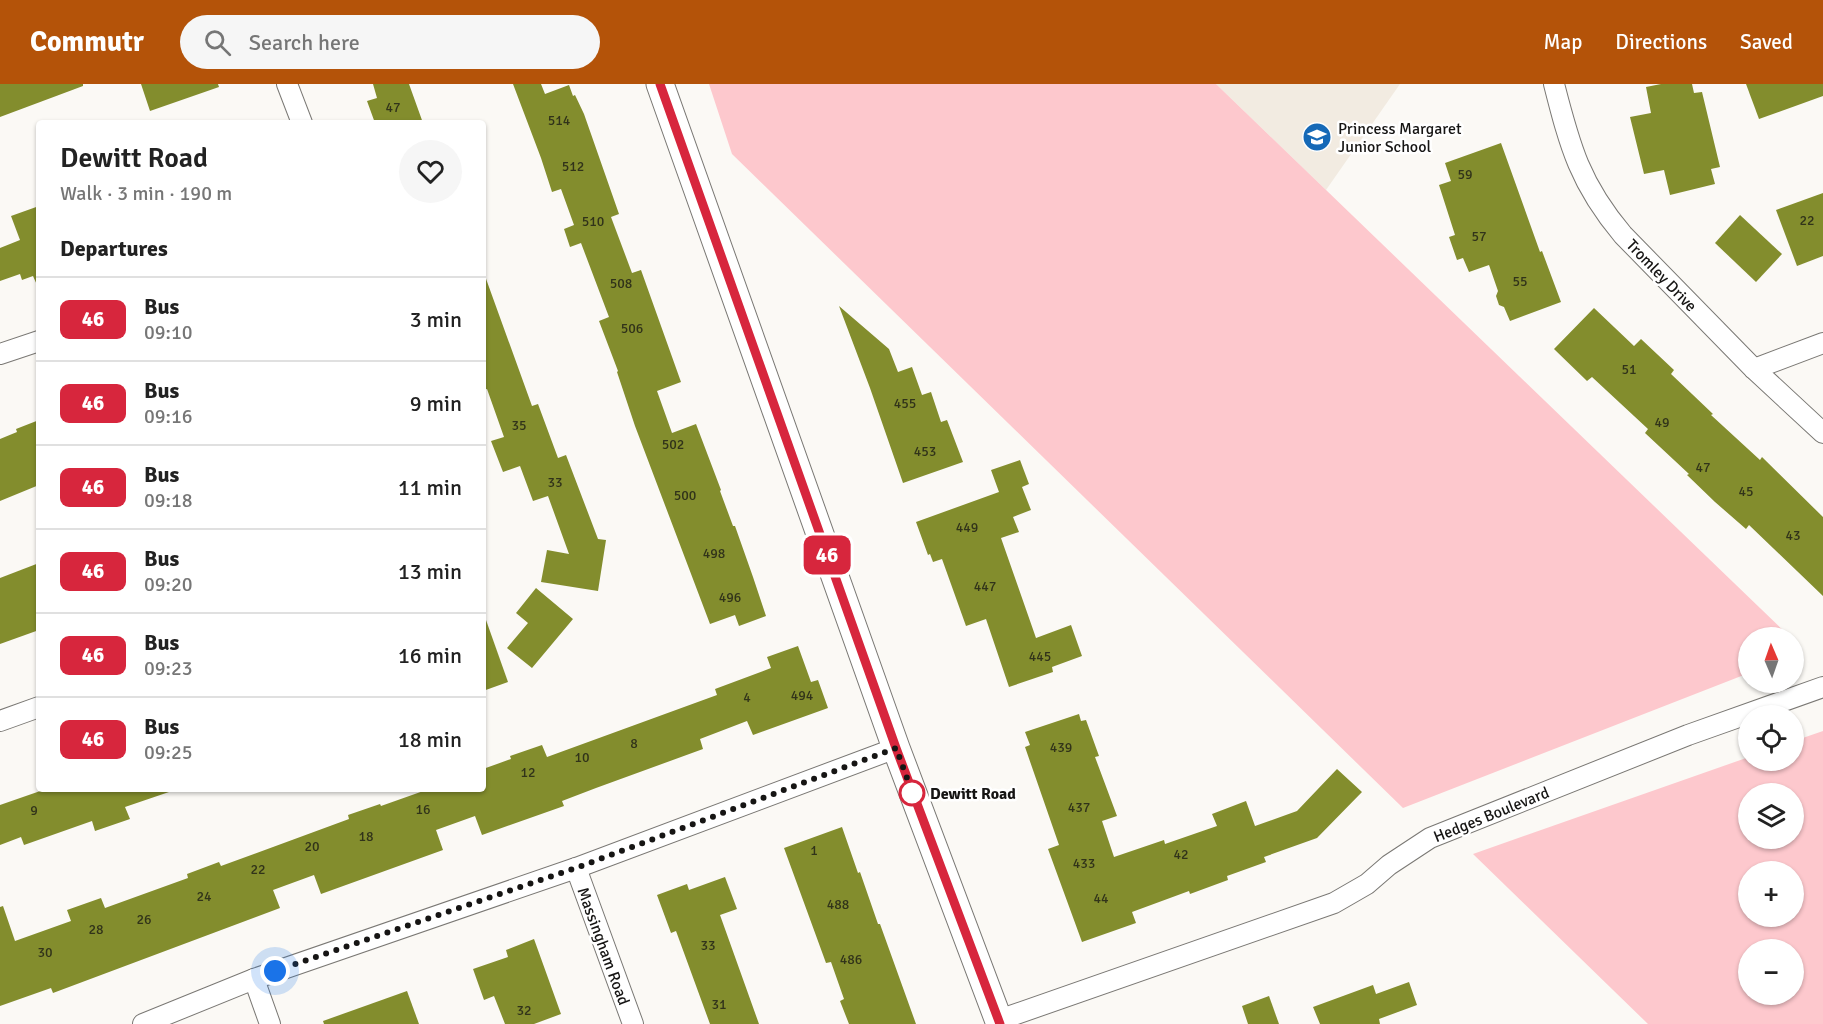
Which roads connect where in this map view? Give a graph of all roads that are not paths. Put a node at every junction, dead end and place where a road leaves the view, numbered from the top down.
1 (287, 84) edge
2 (660, 84) edge
3 (1554, 84) edge
4 (301, 120) edge
5 (36, 341) edge
6 (1823, 343) edge
7 (0, 354) edge
8 (1754, 369) junction
9 (1823, 433) edge
10 (1823, 687) edge
11 (36, 708) edge
12 (0, 721) edge
13 (896, 748) junction
14 (576, 868) junction
15 (254, 979) junction
16 (1000, 1022) edge
17 (142, 1024) edge
18 (270, 1024) edge
19 (633, 1024) edge

1 - 4 street
2 - 13 main road
3 - 8 street, Tromley Drive
5 - 7 street
6 - 8 street
8 - 9 street, Tromley Drive
10 - 16 street, Hedges Boulevard
11 - 12 street
13 - 14 street
13 - 16 main road
14 - 15 street
14 - 19 street, Massingham Road
15 - 17 street
15 - 18 street

